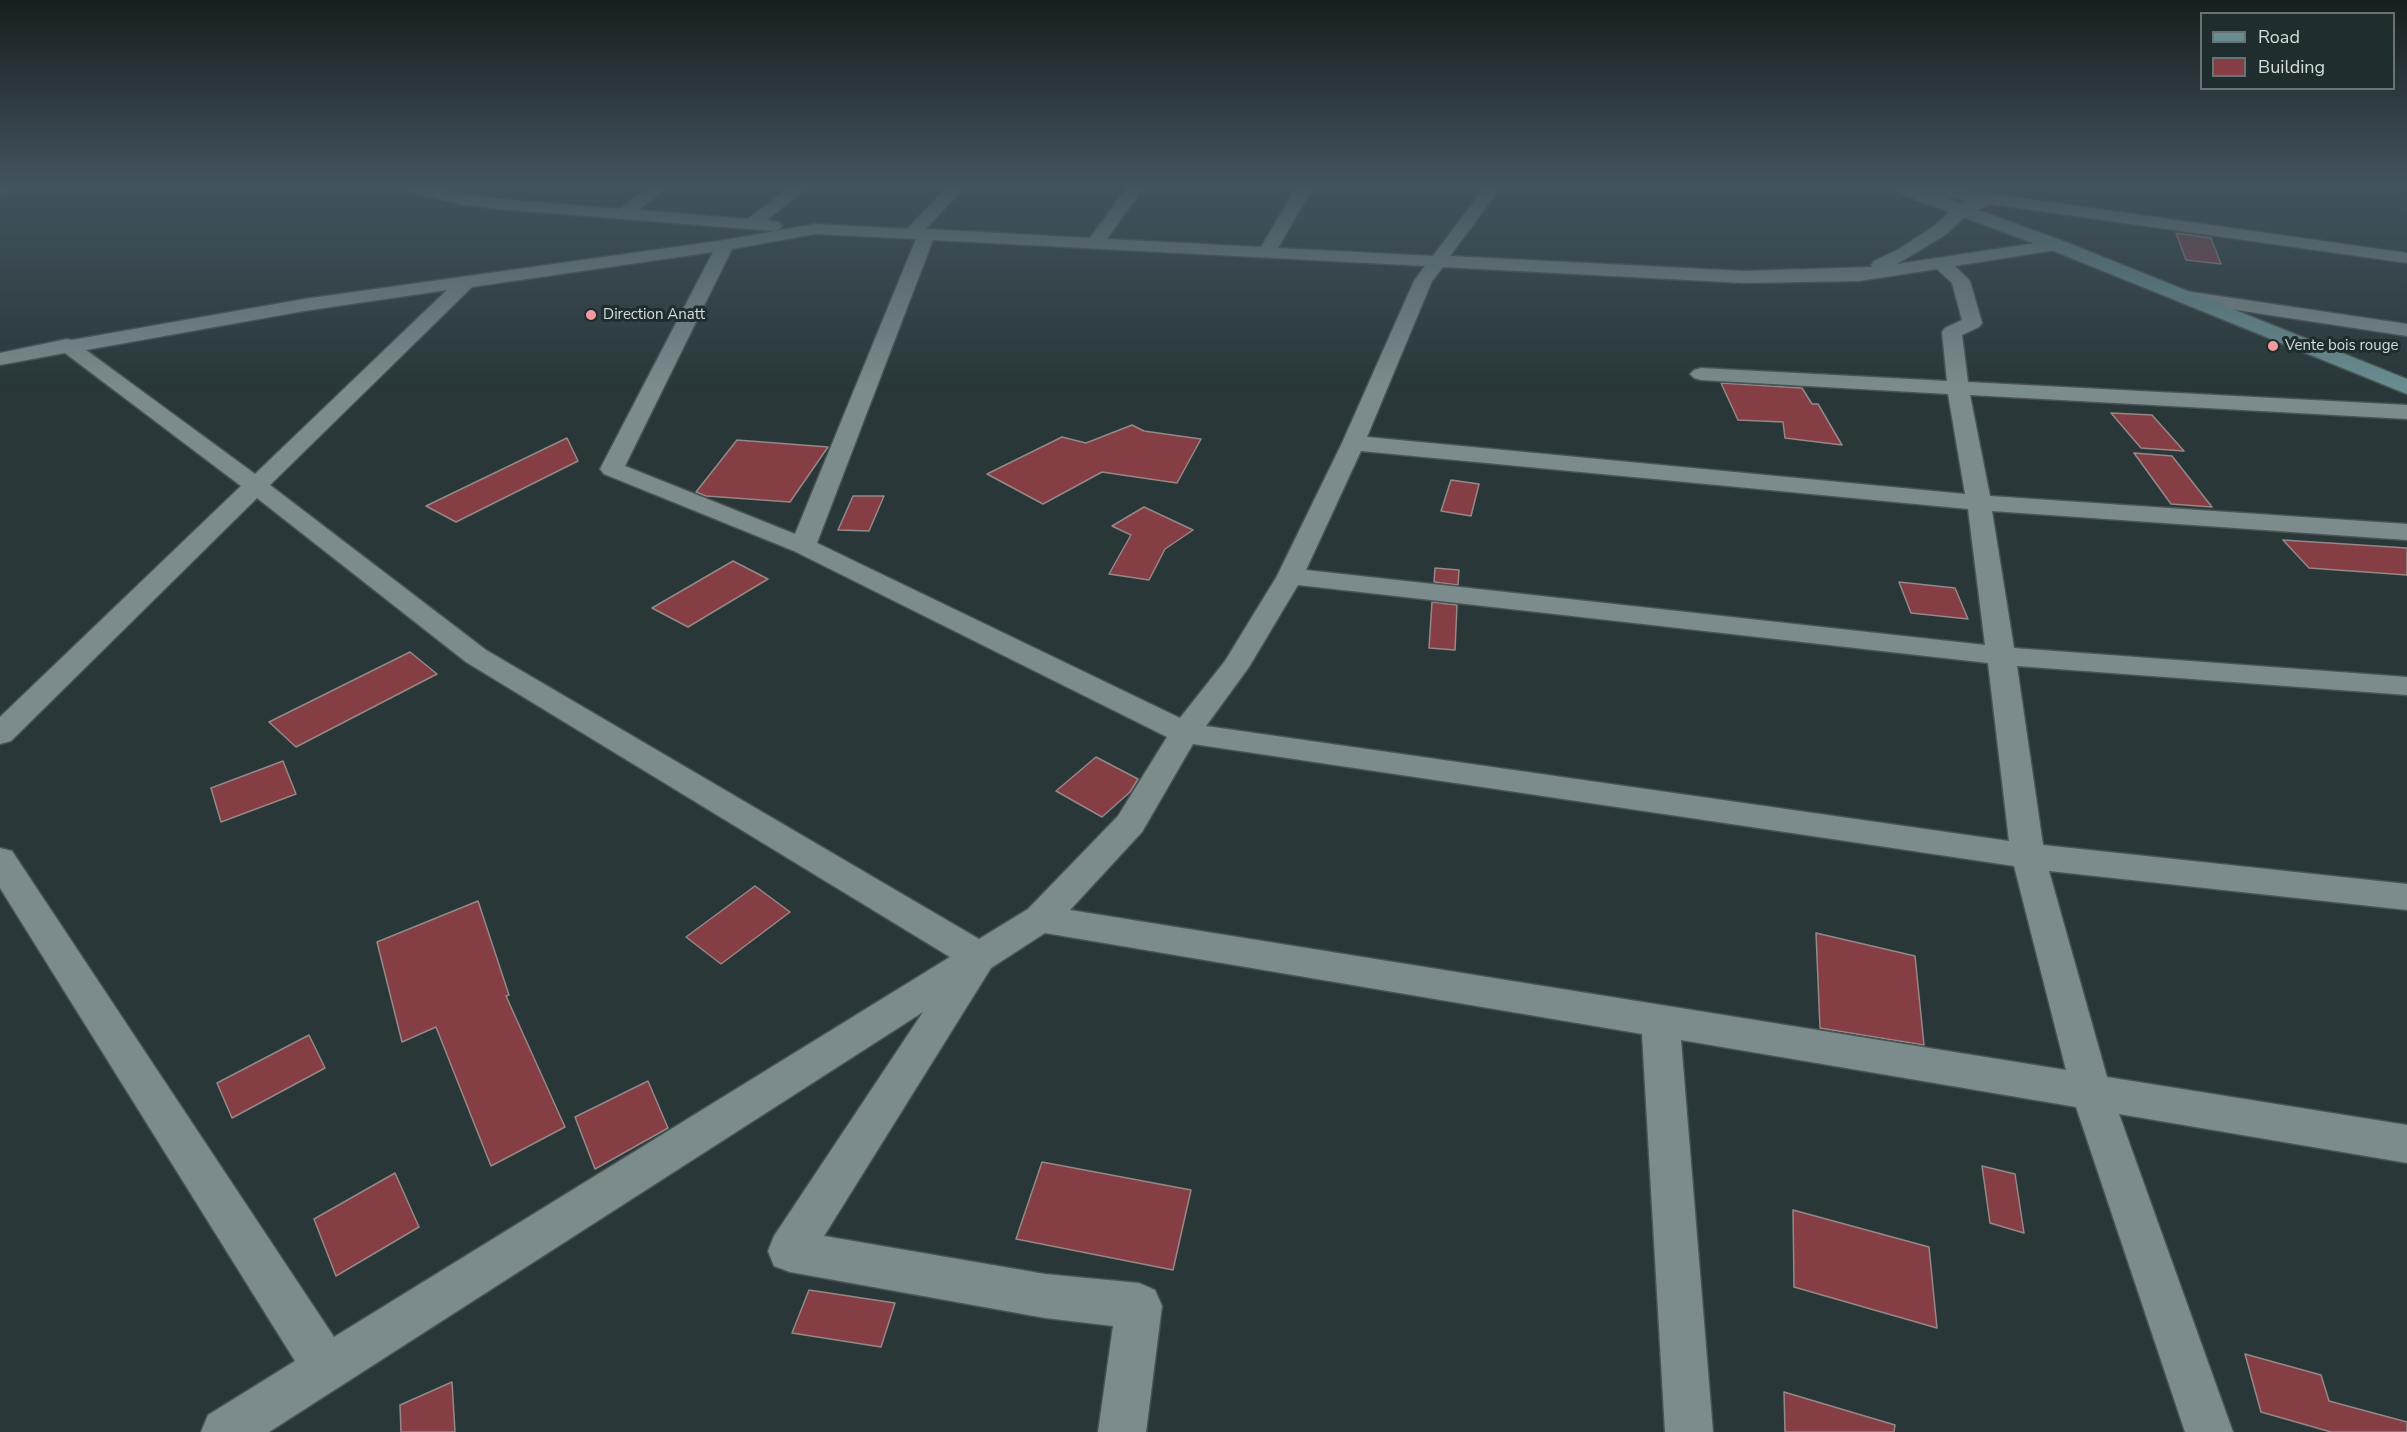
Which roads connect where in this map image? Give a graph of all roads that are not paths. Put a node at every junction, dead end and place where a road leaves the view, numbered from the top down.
1 (656, 255) edge
2 (720, 255) edge
3 (911, 255) edge
4 (1328, 255) edge
5 (1443, 255) edge
6 (1901, 255) edge
7 (1993, 255) edge
8 (2080, 255) edge
9 (2385, 255) edge
10 (2407, 258) edge
11 (1439, 260) junction
12 (1941, 263) junction
13 (1859, 275) junction
14 (466, 282) junction
15 (2185, 297) junction
16 (2407, 330) edge
17 (67, 345) junction
18 (0, 358) edge
19 (1701, 374) dead end
20 (1958, 387) junction
21 (2407, 387) edge
22 (2407, 411) edge
23 (1353, 442) junction
24 (256, 486) junction
25 (1979, 503) junction
26 (2407, 532) edge
27 (803, 546) junction
28 (1290, 576) junction
29 (2001, 656) junction
30 (2407, 686) edge
31 (1185, 733) junction
32 (0, 735) edge
33 (2028, 856) junction
34 (0, 860) edge
35 (2407, 897) edge
36 (1040, 919) junction
37 (979, 957) junction
38 (1660, 1021) junction
39 (2091, 1092) junction
40 (2407, 1144) edge
41 (327, 1369) junction
42 (225, 1432) edge
43 (1122, 1432) edge
44 (1689, 1432) edge
45 (2209, 1432) edge

1 - 14 street
2 - 27 street
3 - 27 street
4 - 11 street
5 - 11 street
6 - 13 street
7 - 12 street
8 - 15 main road
9 - 10 street
11 - 13 street
11 - 23 street
12 - 13 street
12 - 20 street
14 - 17 street
14 - 24 street
15 - 16 street
15 - 21 main road
17 - 18 street
17 - 24 street
19 - 20 street
20 - 22 street
20 - 25 street
23 - 25 street
23 - 28 street
24 - 32 street
24 - 37 street
25 - 26 street
25 - 29 street
27 - 31 street
28 - 29 street
28 - 31 street
29 - 30 street
29 - 33 street
31 - 33 street
31 - 36 street
33 - 35 street
33 - 39 street
34 - 41 street
36 - 37 street
36 - 38 street
37 - 41 street
37 - 43 street
38 - 39 street
38 - 44 street
39 - 40 street
39 - 45 street
41 - 42 street

